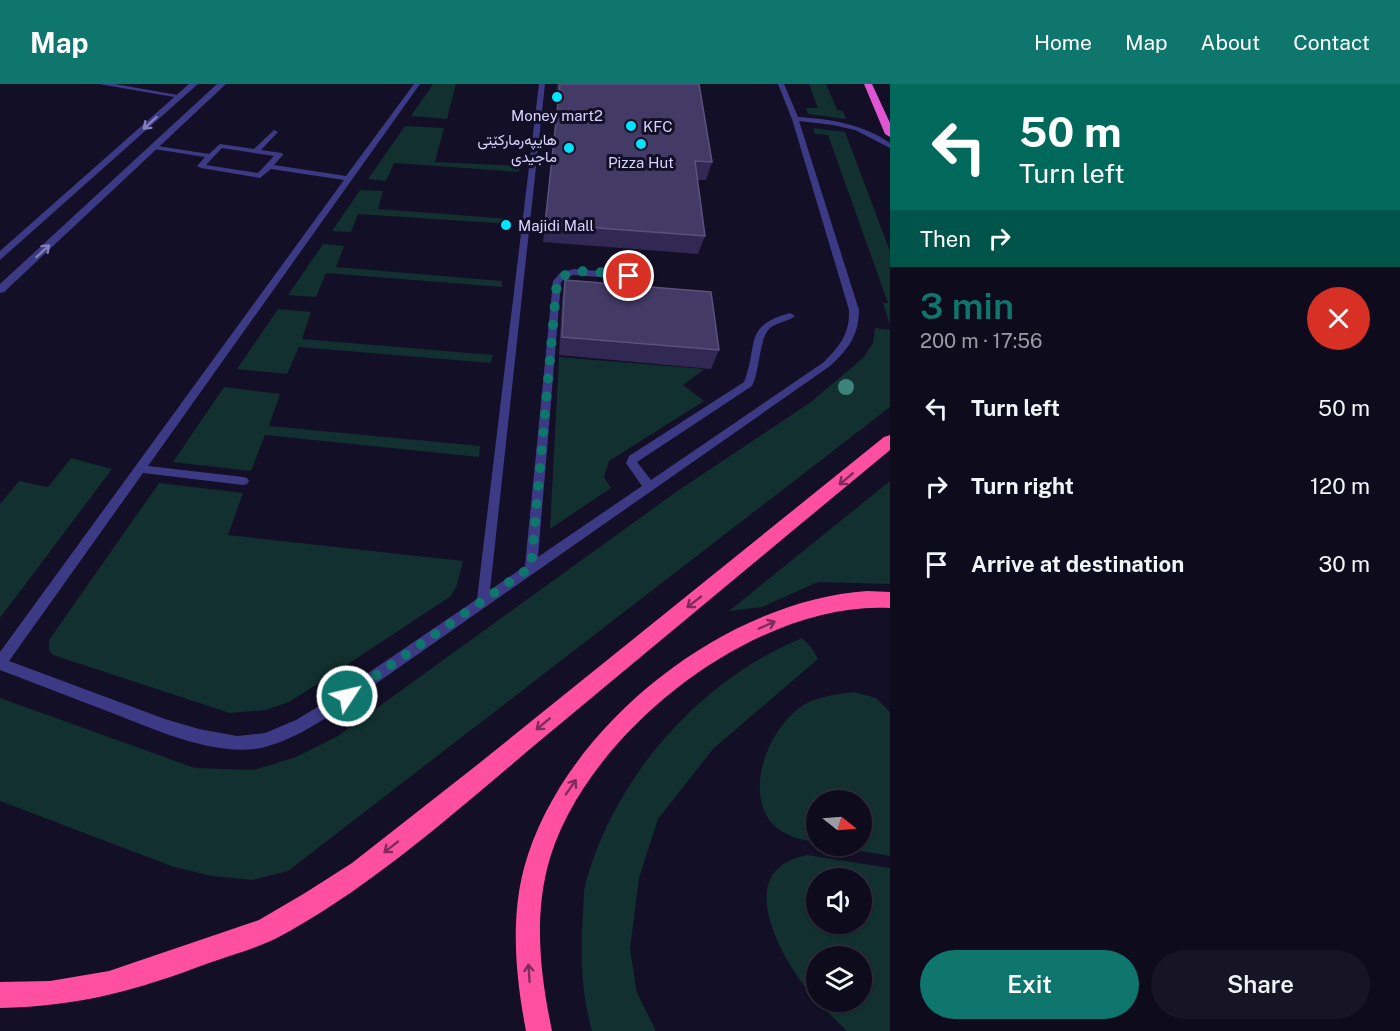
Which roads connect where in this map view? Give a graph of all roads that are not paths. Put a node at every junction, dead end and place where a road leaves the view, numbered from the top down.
1 (102, 84) edge
2 (194, 84) edge
3 (222, 84) edge
4 (417, 84) edge
5 (542, 84) edge
6 (781, 84) edge
7 (867, 84) edge
8 (180, 96) junction
9 (795, 119) junction
10 (274, 132) dead end
11 (890, 134) edge
12 (890, 146) edge
13 (154, 147) junction
14 (256, 152) junction
15 (210, 156) junction
16 (269, 166) junction
17 (349, 179) junction
18 (0, 257) edge
19 (647, 278) dead end
20 (0, 290) edge
21 (790, 316) dead end
22 (890, 441) edge
23 (141, 469) junction
24 (243, 482) dead end
25 (650, 487) junction
26 (531, 567) junction
27 (890, 600) edge
28 (483, 602) junction
29 (0, 664) edge
30 (0, 995) edge
31 (539, 1031) edge

1 - 8 lane
2 - 8 street
3 - 13 street
4 - 17 lane
5 - 28 lane
6 - 9 lane
7 - 11 highway
8 -> 18 street
9 - 12 lane
9 - 25 lane
10 - 14 lane
13 - 15 lane
20 -> 13 street
14 - 15 lane
14 - 16 lane
15 - 16 lane
16 - 17 lane
17 - 23 lane
19 - 26 lane
21 - 25 lane
22 -> 30 highway
23 - 24 lane
23 - 29 lane
25 - 26 lane
26 - 28 lane
31 -> 27 highway
28 - 29 lane

